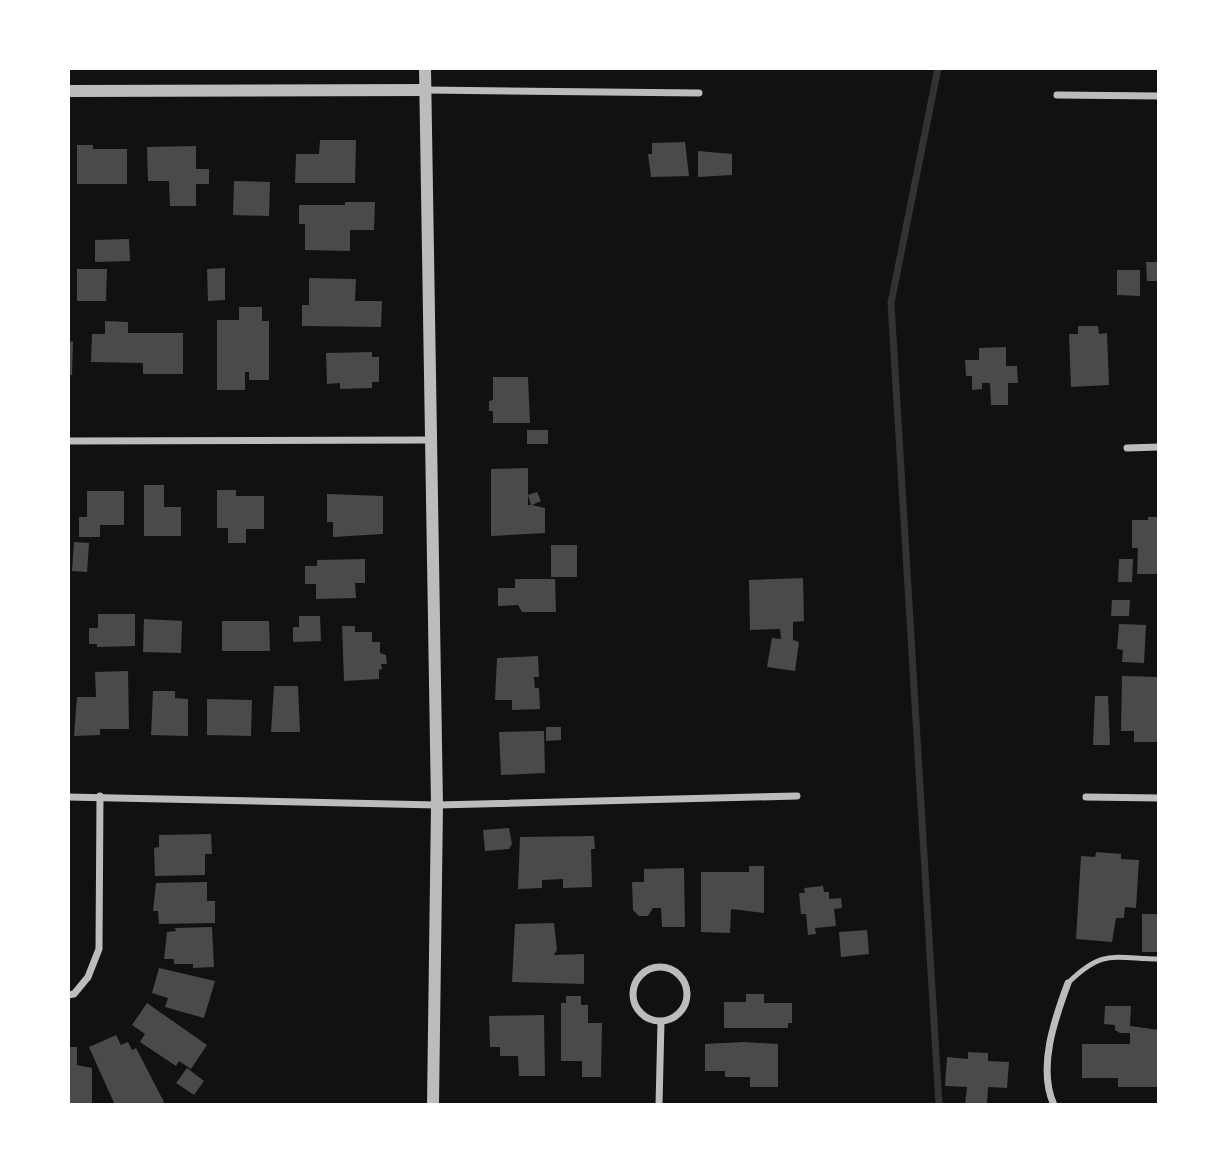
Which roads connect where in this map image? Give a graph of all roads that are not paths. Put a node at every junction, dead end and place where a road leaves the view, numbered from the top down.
1 (425, 68) edge
2 (68, 90) edge
3 (426, 90) junction
4 (699, 93) dead end
5 (1057, 95) dead end
6 (1159, 96) edge
7 (432, 440) junction
8 (68, 442) edge
9 (1159, 447) edge
10 (1127, 448) dead end
11 (100, 796) junction
12 (797, 796) dead end
13 (68, 797) edge
14 (1086, 797) dead end
15 (1159, 798) edge
16 (437, 805) junction
17 (1159, 959) edge
18 (1068, 983) joint
19 (68, 995) edge
20 (661, 1022) junction
21 (433, 1105) edge
22 (659, 1105) edge
23 (1054, 1105) edge

1 - 3 street
2 - 3 street
3 - 4 street
3 - 7 street
5 - 6 street
7 - 8 street
7 - 16 street
9 - 10 street
11 - 13 street
11 - 16 street
11 - 19 street
12 - 16 street
14 - 15 street
16 - 21 street
17 - 18 lane
18 - 23 street
20 - 20 street
20 - 22 street

